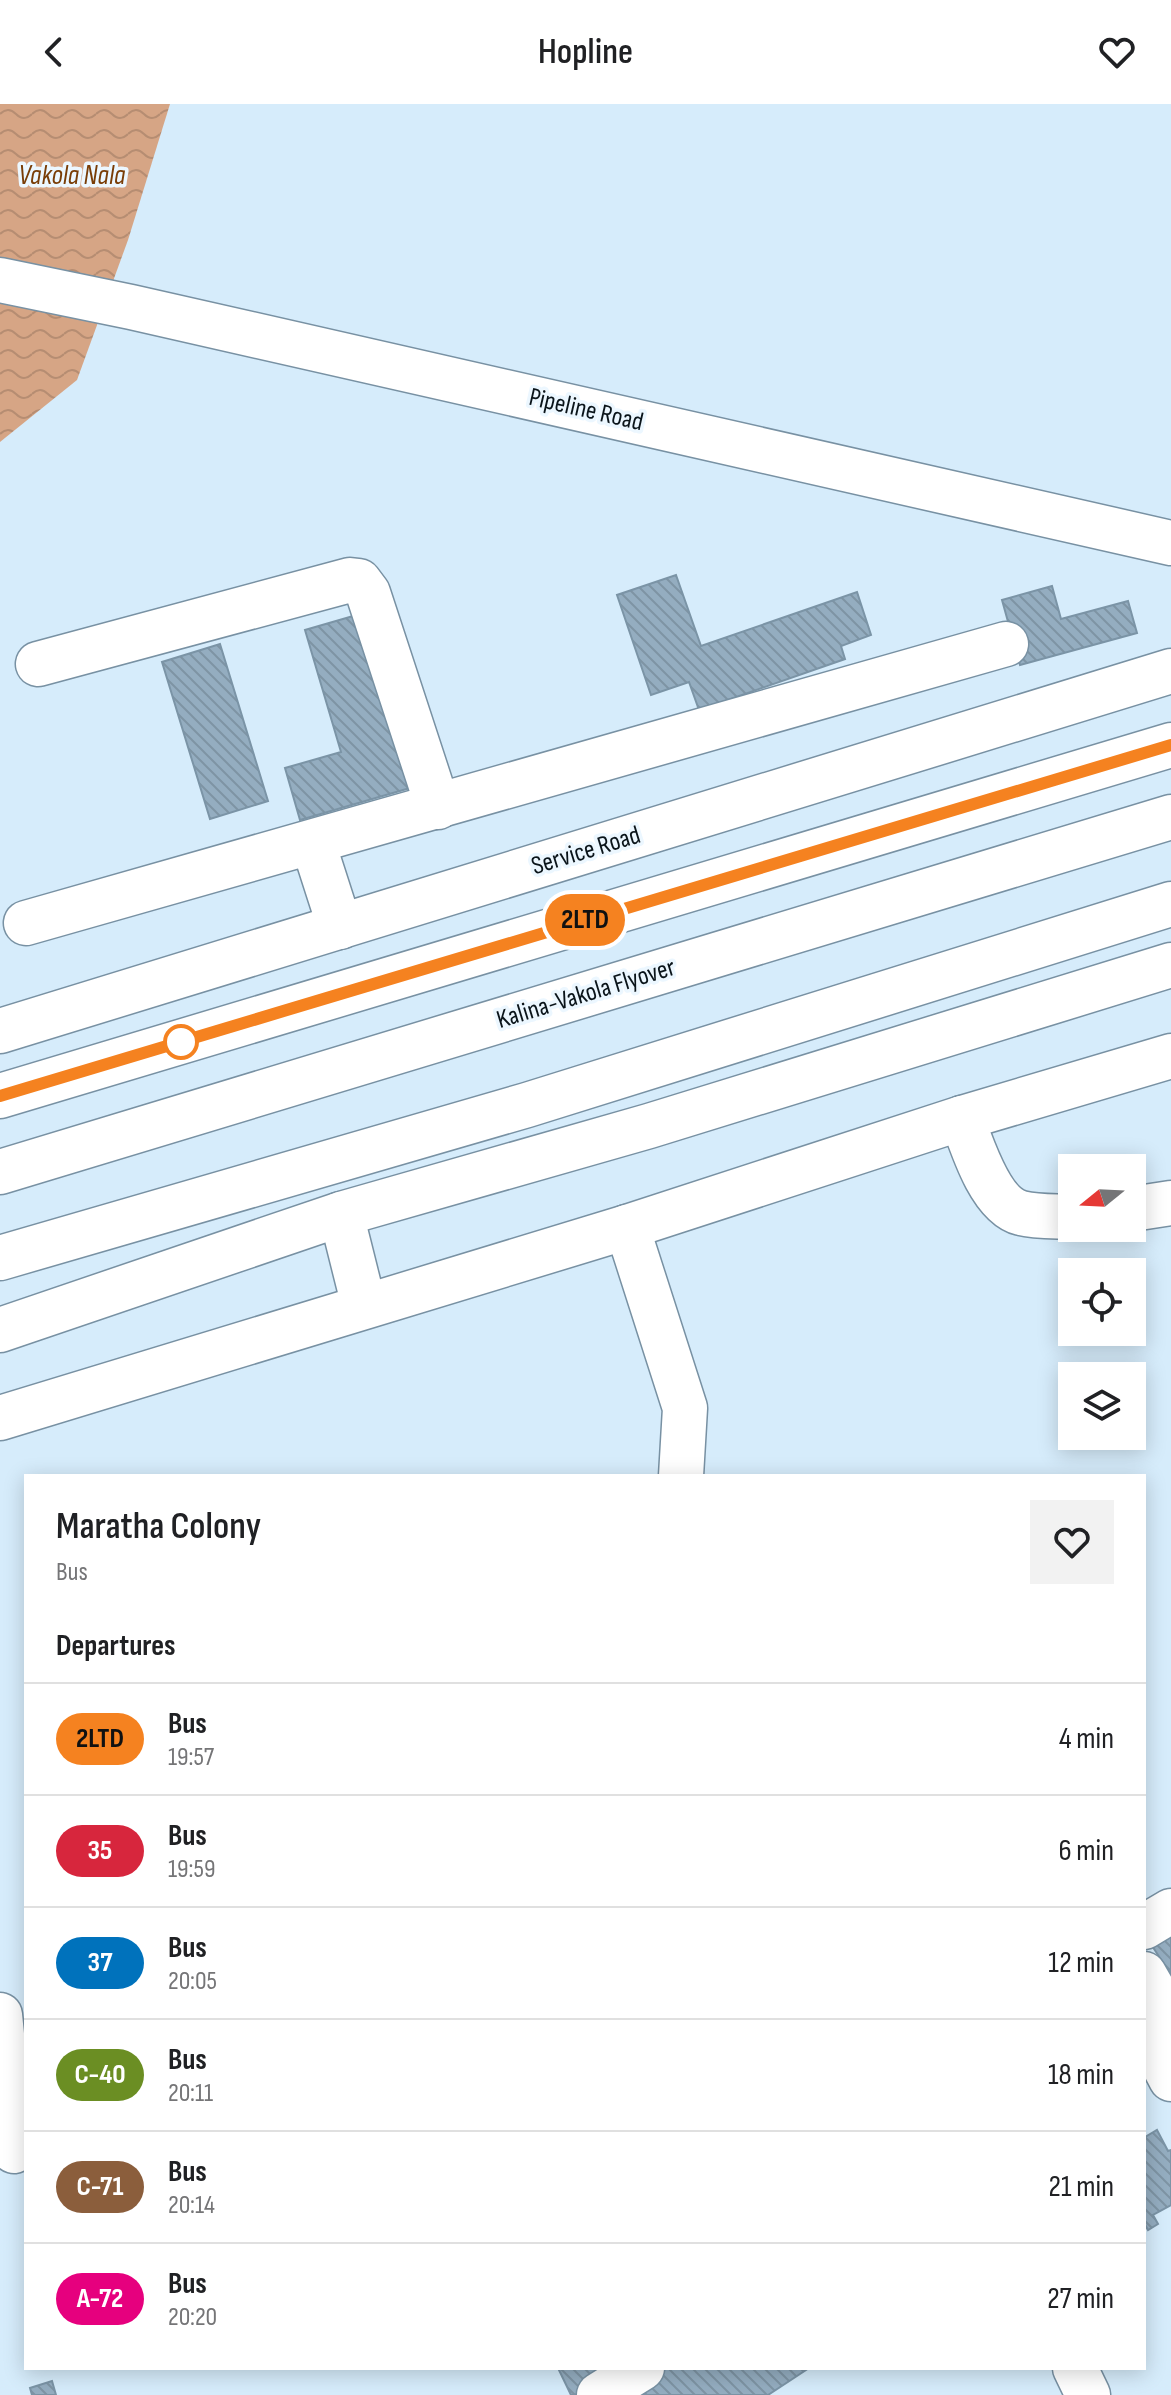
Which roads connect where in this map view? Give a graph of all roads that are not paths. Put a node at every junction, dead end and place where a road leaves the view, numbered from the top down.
1 (0, 280) edge
2 (1171, 543) edge
3 (1006, 644) dead end
4 (38, 664) dead end
5 (1171, 671) edge
6 (1171, 745) edge
7 (438, 807) junction
8 (1171, 817) edge
9 (313, 843) junction
10 (1171, 904) edge
11 (26, 923) dead end
12 (340, 927) junction
13 (1171, 965) edge
14 (0, 1031) edge
15 (1171, 1056) edge
16 (0, 1096) edge
17 (962, 1118) junction
18 (0, 1172) edge
19 (1171, 1203) edge
20 (1146, 1207) edge
21 (341, 1214) junction
22 (1058, 1216) edge
23 (627, 1227) junction
24 (0, 1258) edge
25 (364, 1306) junction
26 (0, 1330) edge
27 (0, 1418) edge
28 (681, 1474) edge
29 (1171, 1911) edge
30 (1146, 1926) edge
31 (1146, 1982) edge
32 (0, 2015) edge
33 (1162, 2044) edge
34 (14, 2151) dead end
35 (639, 2370) edge
36 (1076, 2370) edge
37 (599, 2395) edge
38 (1088, 2395) edge

1 - 2 main road, Pipeline Road
3 - 7 main road
4 - 7 main road
5 - 12 main road, Service Road
6 - 16 main road
7 - 9 main road
8 - 18 main road, Kalina-Vakola Flyover
9 - 11 main road
9 - 12 main road
10 - 24 main road
12 - 14 main road, Service Road
13 - 21 main road
15 - 17 main road
17 - 22 main road
17 - 23 main road
19 - 20 main road
21 - 25 main road
21 - 26 main road
23 - 25 main road
23 - 28 main road
25 - 27 main road
29 - 30 main road
31 - 33 main road
32 - 34 main road
35 - 37 main road
36 - 38 main road

